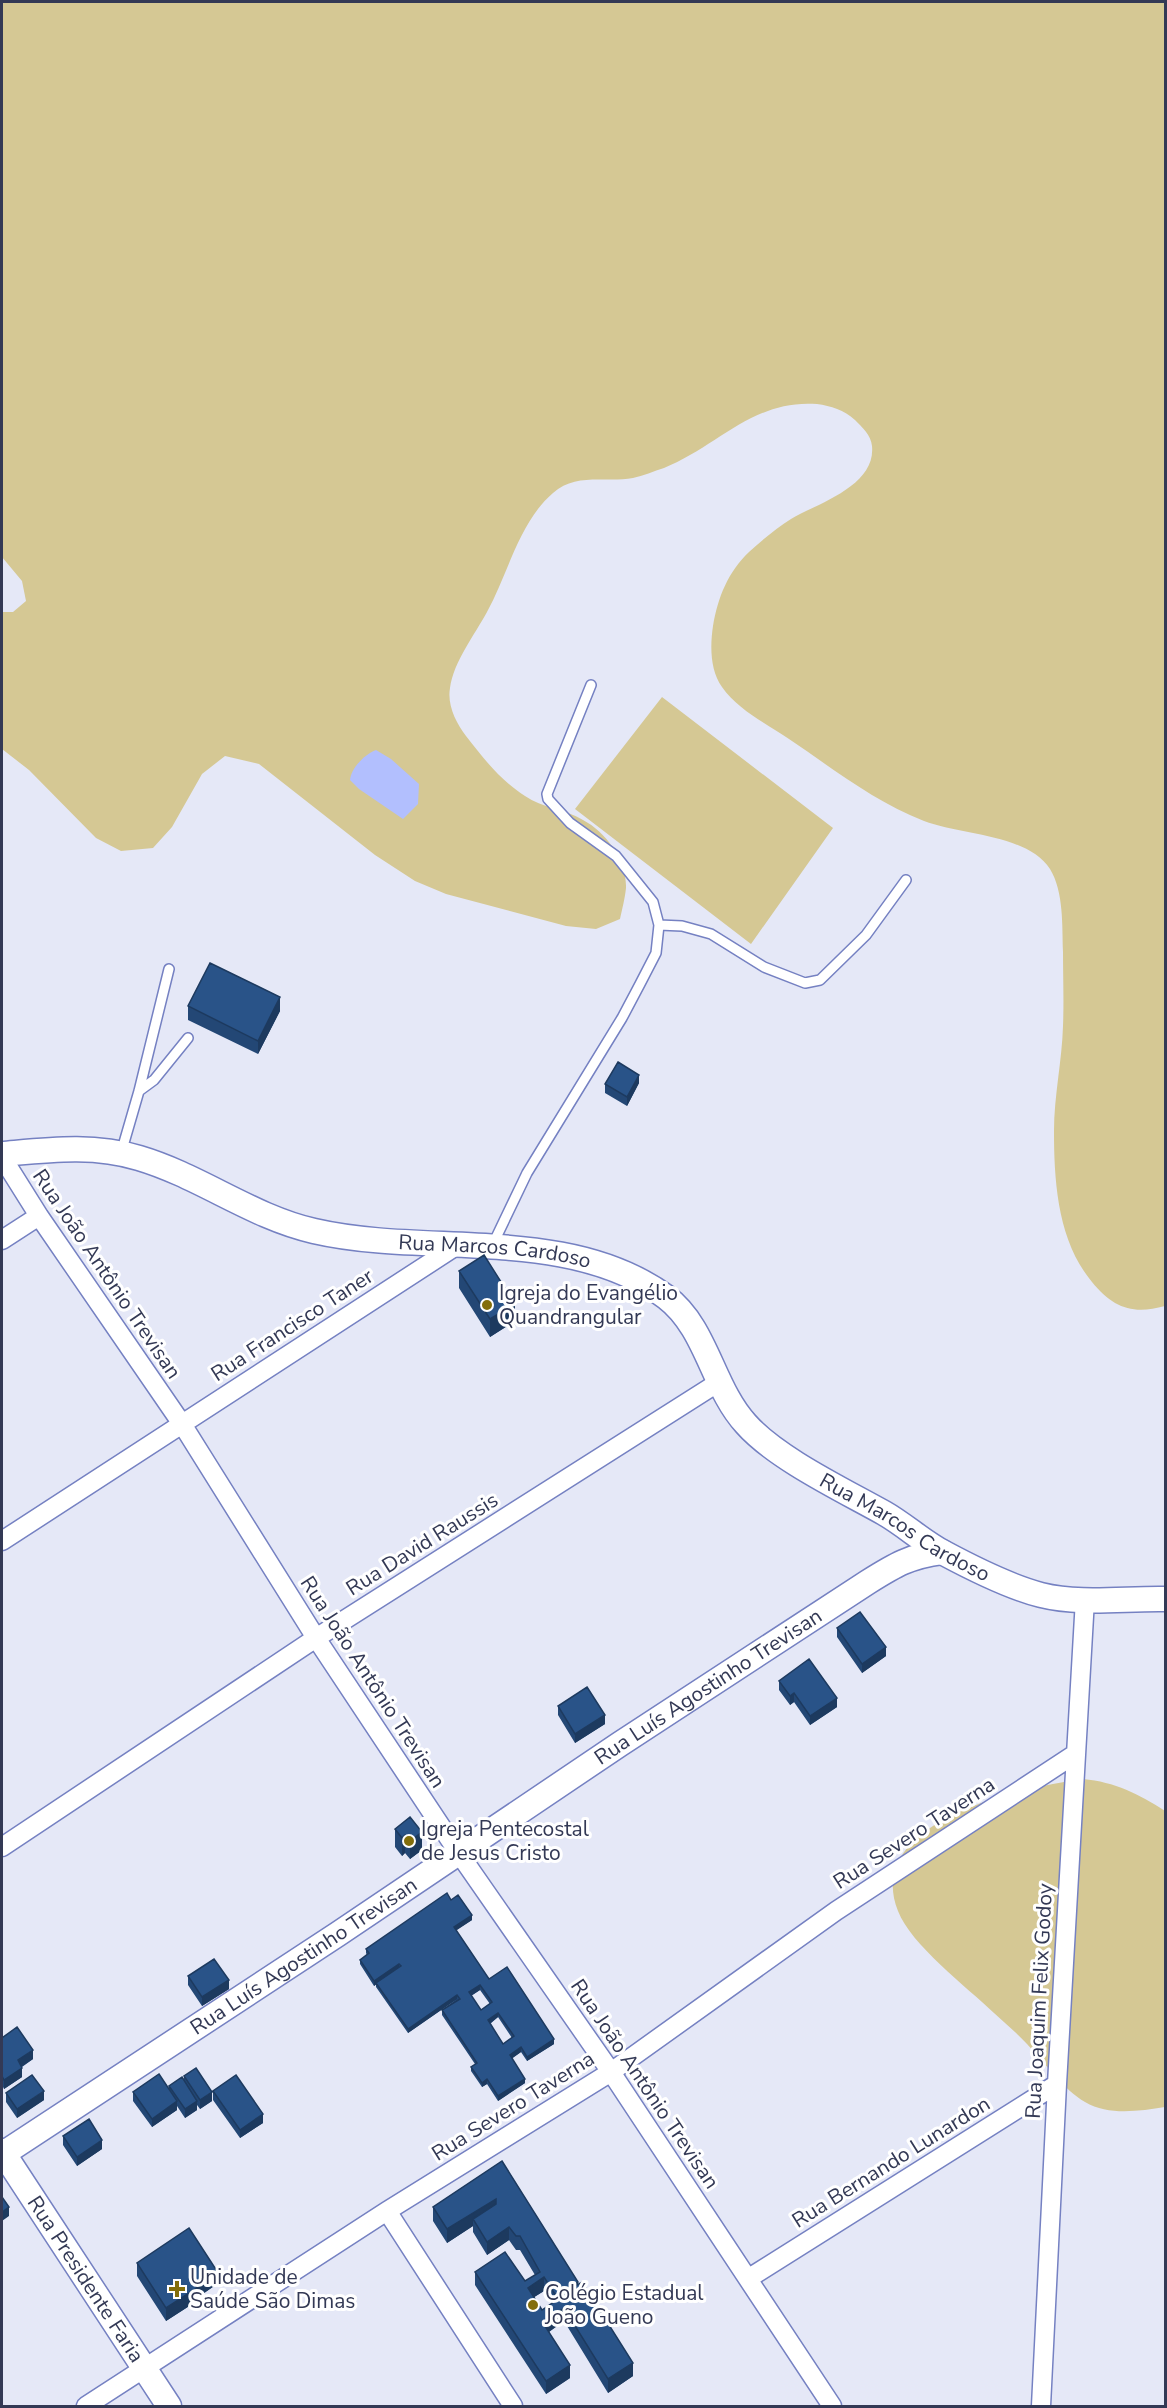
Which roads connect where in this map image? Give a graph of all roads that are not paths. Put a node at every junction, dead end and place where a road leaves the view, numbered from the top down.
1 (591, 685) dead end
2 (906, 880) dead end
3 (659, 926) junction
4 (169, 969) dead end
5 (188, 1038) dead end
6 (139, 1091) junction
7 (121, 1153) junction
8 (2, 1156) edge
9 (39, 1216) junction
10 (2, 1240) edge
11 (456, 1246) junction
12 (492, 1246) junction
13 (718, 1382) junction
14 (182, 1424) junction
15 (2, 1541) edge
16 (942, 1552) junction
17 (1085, 1599) junction
18 (1166, 1599) edge
19 (316, 1638) junction
20 (1075, 1754) junction
21 (2, 1847) edge
22 (458, 1852) junction
23 (611, 2072) junction
24 (1057, 2084) junction
25 (2, 2153) edge
26 (387, 2211) junction
27 (749, 2278) junction
28 (145, 2368) junction
29 (86, 2406) edge
30 (169, 2406) edge
31 (513, 2406) edge
32 (832, 2406) edge
33 (1041, 2406) edge

1 - 3 lane
2 - 3 lane
3 - 12 lane
4 - 6 lane
5 - 6 lane
6 - 7 lane
7 - 8 street, Rua Marcos Cardoso
7 - 11 street, Rua Marcos Cardoso
8 - 9 street, Rua João Antônio Trevisan
9 - 10 street
9 - 14 street, Rua João Antônio Trevisan
11 - 12 street, Rua Marcos Cardoso
11 - 14 street, Rua Francisco Taner
12 - 13 street, Rua Marcos Cardoso
13 - 16 street, Rua Marcos Cardoso
13 - 19 street, Rua David Raussis
14 - 15 street, Rua Francisco Taner
14 - 19 street, Rua João Antônio Trevisan
16 - 17 street, Rua Marcos Cardoso
16 - 22 street, Rua Luís Agostinho Trevisan
17 - 18 street, Rua Marcos Cardoso
17 - 20 street, Rua Joaquim Felix Godoy
19 - 21 street, Rua David Raussis
19 - 22 street, Rua João Antônio Trevisan
20 - 23 street, Rua Severo Taverna
20 - 24 street, Rua Joaquim Felix Godoy
22 - 23 street, Rua João Antônio Trevisan
22 - 25 street, Rua Luís Agostinho Trevisan
23 - 26 street, Rua Severo Taverna
23 - 27 street, Rua João Antônio Trevisan
24 - 27 street, Rua Bernando Lunardon
24 - 33 street, Rua Joaquim Felix Godoy
25 - 28 street, Rua Presidente Faria
26 - 28 street, Rua Severo Taverna
26 - 31 street
27 - 32 street, Rua João Antônio Trevisan
28 - 29 street, Rua Severo Taverna
28 - 30 street, Rua Presidente Faria

